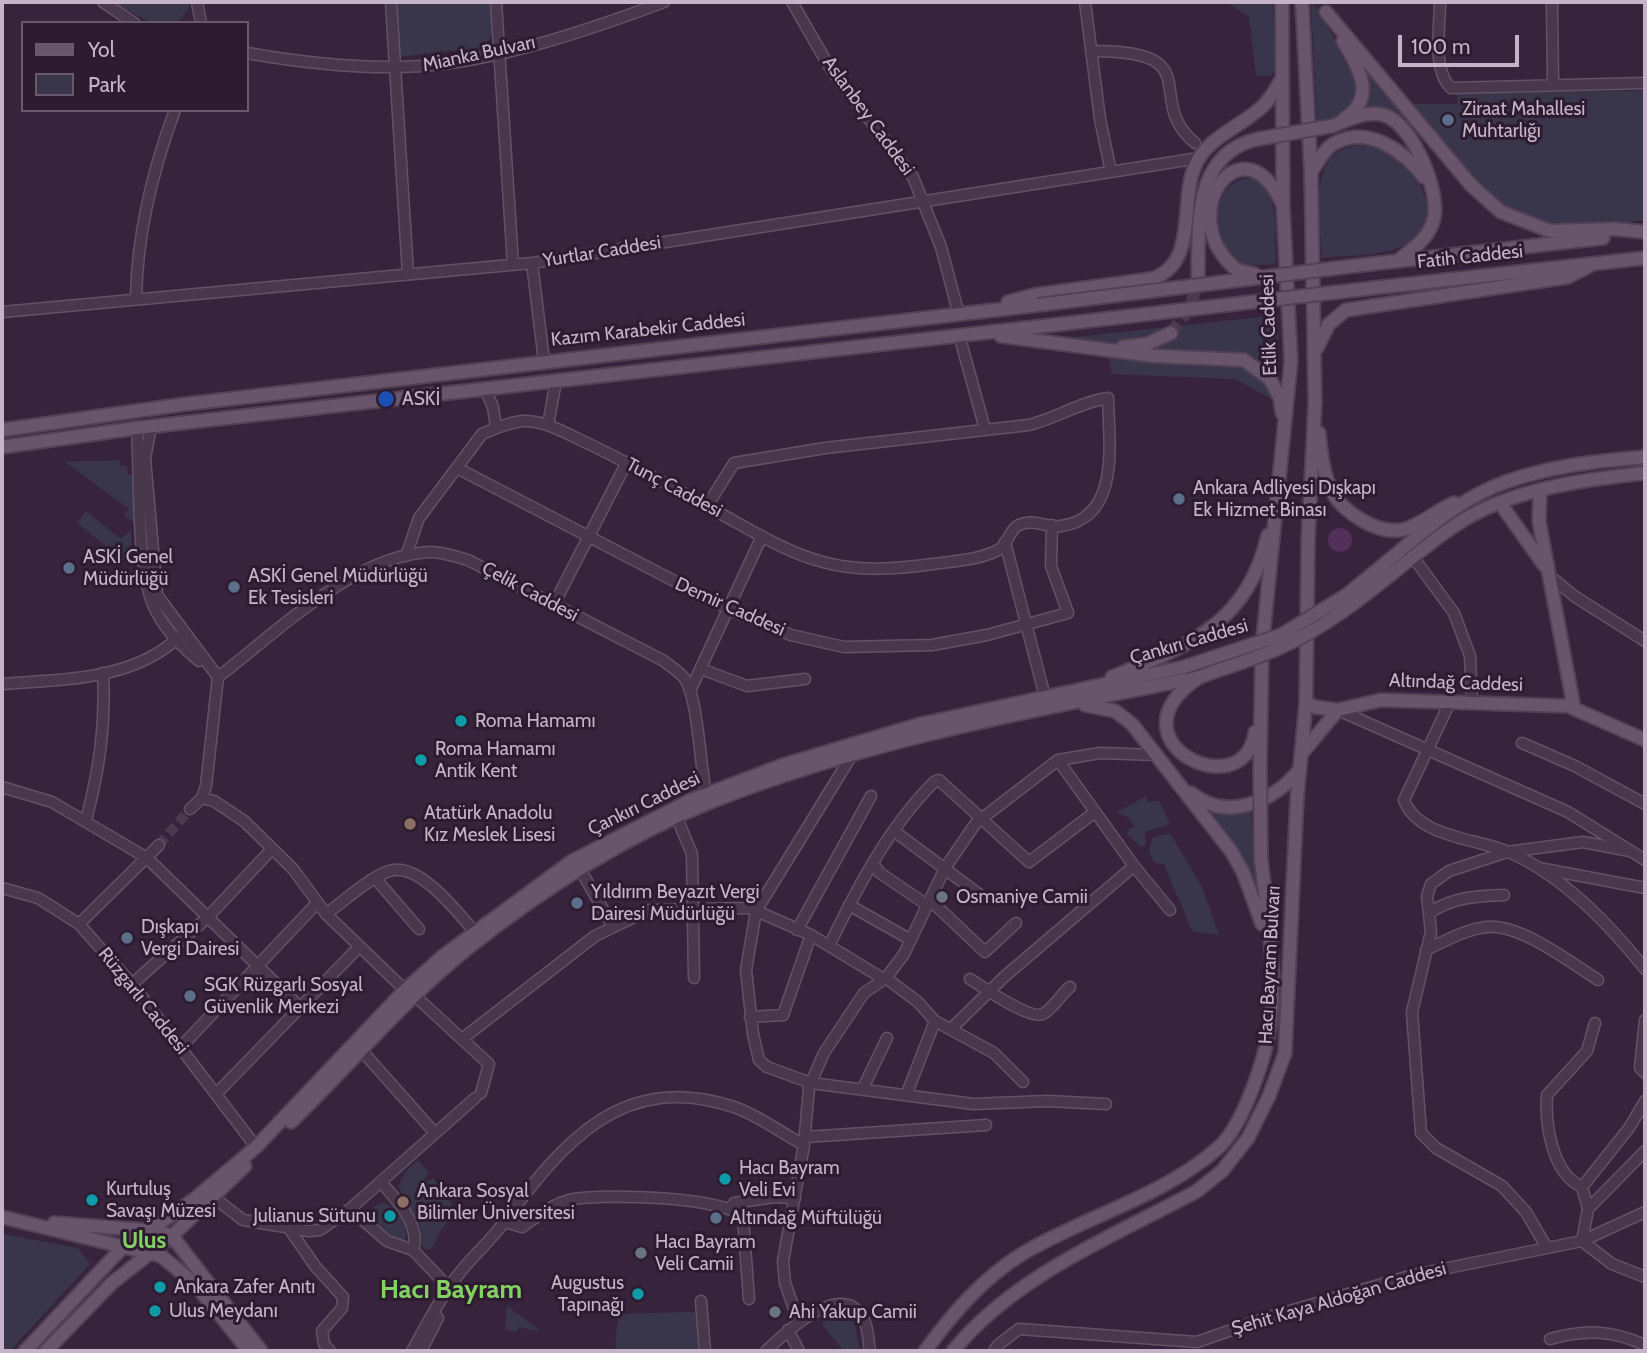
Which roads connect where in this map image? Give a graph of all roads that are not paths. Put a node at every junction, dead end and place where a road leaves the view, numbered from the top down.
1 (103, 2) edge
2 (197, 2) edge
3 (391, 2) edge
4 (496, 2) edge
5 (664, 2) edge
6 (793, 2) edge
7 (1085, 2) edge
8 (1282, 2) edge
9 (1302, 2) edge
10 (1440, 2) edge
11 (1552, 2) edge
12 (1324, 7) edge
13 (131, 21) edge
14 (201, 21) edge
15 (1093, 51) junction
16 (248, 53) edge
17 (500, 53) junction
18 (395, 68) junction
19 (1282, 79) junction
20 (1645, 83) edge
21 (1553, 84) junction
22 (174, 112) edge
23 (1332, 126) junction
24 (1195, 143) dead end
25 (1199, 158) junction
26 (1111, 172) junction
27 (1311, 173) junction
28 (1428, 183) junction
29 (924, 203) junction
30 (1283, 206) junction
31 (1645, 233) edge
32 (1645, 258) edge
33 (1400, 259) junction
34 (532, 263) junction
35 (513, 264) junction
36 (1593, 264) junction
37 (1300, 273) joint
38 (408, 274) junction
39 (1198, 275) tunnel mouth
40 (1269, 278) junction
41 (1299, 296) joint
42 (136, 299) junction
43 (981, 311) junction
44 (2, 312) edge
45 (959, 315) junction
46 (1171, 333) tunnel mouth
47 (983, 334) junction
48 (959, 335) junction
49 (1078, 346) junction
50 (1314, 359) junction
51 (544, 361) junction
52 (555, 381) junction
53 (485, 389) junction
54 (1315, 403) junction
55 (548, 425) junction
56 (151, 427) junction
57 (137, 428) junction
58 (496, 428) junction
59 (985, 429) junction
60 (2, 430) edge
61 (1286, 434) junction
62 (2, 447) edge
63 (1645, 457) edge
64 (627, 462) junction
65 (457, 468) junction
66 (1645, 473) edge
67 (1281, 477) junction
68 (1493, 487) junction
69 (1540, 491) junction
70 (1500, 503) junction
71 (707, 506) junction
72 (1052, 525) junction
73 (762, 536) junction
74 (588, 537) junction
75 (1005, 542) junction
76 (406, 556) junction
77 (1413, 557) junction
78 (1391, 566) junction
79 (1551, 578) junction
80 (554, 604) junction
81 (730, 610) junction
82 (1027, 624) junction
83 (179, 637) junction
84 (1645, 641) edge
85 (1262, 647) joint
86 (701, 669) junction
87 (103, 673) junction
88 (218, 677) junction
89 (1200, 677) junction
90 (805, 679) dead end
91 (2, 684) edge
92 (1260, 686) junction
93 (690, 691) junction
94 (1080, 691) junction
95 (1045, 697) junction
96 (1306, 702) junction
97 (1450, 702) junction
98 (1472, 702) junction
99 (1068, 704) junction
100 (1574, 708) junction
101 (1338, 710) junction
102 (1645, 740) edge
103 (1522, 743) dead end
104 (1645, 748) edge
105 (1426, 751) junction
106 (1303, 752) junction
107 (852, 755) junction
108 (1157, 755) junction
109 (1058, 760) junction
110 (1301, 767) junction
111 (1172, 777) junction
112 (2, 787) edge
113 (706, 793) junction
114 (871, 796) dead end
115 (202, 798) junction
116 (1645, 804) edge
117 (190, 809) tunnel mouth
118 (1095, 812) junction
119 (677, 818) junction
120 (980, 820) junction
121 (86, 821) junction
122 (894, 831) junction
123 (159, 845) tunnel mouth
124 (272, 849) junction
125 (1630, 851) junction
126 (1507, 852) junction
127 (146, 858) junction
128 (1645, 860) edge
129 (873, 863) junction
130 (1134, 866) junction
131 (1535, 867) junction
132 (946, 868) junction
133 (580, 869) junction
134 (375, 878) junction
135 (2, 888) edge
136 (1645, 888) edge
137 (980, 895) dead end
138 (1504, 895) dead end
139 (928, 902) junction
140 (317, 903) junction
141 (849, 905) junction
142 (695, 908) junction
143 (1170, 910) dead end
144 (756, 911) junction
145 (1431, 912) junction
146 (326, 915) junction
147 (207, 918) junction
148 (1016, 923) dead end
149 (79, 924) junction
150 (613, 928) junction
151 (419, 929) dead end
152 (797, 930) junction
153 (474, 931) junction
154 (811, 935) junction
155 (911, 940) junction
156 (829, 946) junction
157 (358, 948) junction
158 (1426, 950) junction
159 (1272, 965) junction
160 (258, 967) junction
161 (1645, 969) edge
162 (694, 978) dead end
163 (884, 978) junction
164 (970, 979) dead end
165 (1598, 979) dead end
166 (132, 984) junction
167 (1070, 987) dead end
168 (989, 991) junction
169 (410, 992) junction
170 (300, 1007) junction
171 (750, 1017) junction
172 (1645, 1020) edge
173 (935, 1021) junction
174 (1595, 1023) dead end
175 (951, 1029) junction
176 (887, 1038) dead end
177 (462, 1039) junction
178 (180, 1048) junction
179 (362, 1051) junction
180 (1645, 1073) edge
181 (1023, 1082) dead end
182 (811, 1083) junction
183 (863, 1088) junction
184 (218, 1093) junction
185 (907, 1093) junction
186 (1645, 1101) edge
187 (1106, 1104) dead end
188 (986, 1125) dead end
189 (434, 1132) junction
190 (804, 1141) junction
191 (256, 1147) junction
192 (1645, 1151) edge
193 (381, 1182) junction
194 (1582, 1187) junction
195 (213, 1198) junction
196 (795, 1198) junction
197 (350, 1209) junction
198 (730, 1209) junction
199 (1588, 1209) junction
200 (1645, 1212) edge
201 (2, 1217) edge
202 (20, 1220) junction
203 (505, 1222) junction
204 (288, 1227) junction
205 (144, 1231) junction
206 (172, 1236) junction
207 (1582, 1241) junction
208 (122, 1248) junction
209 (1547, 1248) junction
210 (413, 1250) junction
211 (148, 1255) junction
212 (1645, 1277) edge
213 (451, 1290) junction
214 (749, 1299) dead end
215 (701, 1301) dead end
216 (798, 1320) junction
217 (788, 1330) junction
218 (1550, 1339) dead end
219 (1645, 1345) edge
220 (25, 1351) edge
221 (46, 1351) edge
222 (249, 1351) edge
223 (261, 1351) edge
224 (330, 1351) edge
225 (412, 1351) edge
226 (421, 1351) edge
227 (705, 1351) edge
228 (757, 1351) edge
229 (766, 1351) edge
230 (799, 1351) edge
231 (870, 1351) edge
232 (925, 1351) edge
233 (953, 1351) edge
234 (994, 1351) edge

1 - 13 street
2 - 14 street
3 - 18 street
4 - 17 street
5 - 17 street, Mianka Bulvarı
6 - 29 street, Aslanbey Caddesi
7 - 15 street
8 - 19 main road, Etlik Caddesi
9 - 27 main road
10 - 21 street
11 - 21 street
12 - 23 main road
12 - 31 main road
15 - 24 street
15 - 26 street
16 - 18 street, Mianka Bulvarı
17 - 18 street, Mianka Bulvarı
17 - 35 street
18 - 38 street
19 - 25 main road
19 - 30 main road, Etlik Caddesi
20 - 21 street
22 - 42 street
23 - 28 main road
23 - 39 main road, bridge
25 - 26 street, Yurtlar Caddesi
25 - 43 main road
26 - 29 street, Yurtlar Caddesi
27 - 28 main road
27 - 50 main road
28 - 33 main road
29 - 34 street, Yurtlar Caddesi
29 - 45 street, Aslanbey Caddesi
30 - 40 main road, bridge
30 - 61 main road, Etlik Caddesi
31 - 33 main road, Fatih Caddesi
32 - 36 main road, Fatih Caddesi
33 - 37 main road, Fatih Caddesi, bridge
34 - 35 street, Yurtlar Caddesi
34 - 51 street
35 - 38 street, Yurtlar Caddesi
36 - 41 main road, Fatih Caddesi, bridge
36 - 50 main road
37 - 40 main road, Kazım Karabekir Caddesi, bridge
38 - 42 street, Yurtlar Caddesi
40 - 43 main road, Kazım Karabekir Caddesi, bridge
41 - 47 main road, Kazım Karabekir Caddesi, bridge
42 - 44 street, Yurtlar Caddesi
43 - 45 main road, Kazım Karabekir Caddesi
45 - 51 main road, Kazım Karabekir Caddesi
46 - 49 main road
47 - 48 main road, Kazım Karabekir Caddesi
47 - 49 main road
48 - 52 main road, Kazım Karabekir Caddesi
48 - 59 street
49 - 61 main road
50 - 54 main road
51 - 60 main road, Kazım Karabekir Caddesi
52 - 53 main road, Kazım Karabekir Caddesi
52 - 55 street
53 - 56 main road, Kazım Karabekir Caddesi
53 - 58 street
54 - 68 main road
54 - 96 main road, Hacı Bayram Bulvarı
55 - 58 street, Tunç Caddesi
55 - 64 street, Tunç Caddesi
56 - 57 main road, Kazım Karabekir Caddesi
56 - 83 street
57 - 62 main road, Kazım Karabekir Caddesi
57 - 83 street
58 - 65 street
59 - 71 street
59 - 72 street
61 - 67 main road, Etlik Caddesi
63 - 68 main road
64 - 71 street, Tunç Caddesi
64 - 74 street
65 - 74 street, Demir Caddesi
65 - 76 street
66 - 69 main road
67 - 85 main road, Etlik Caddesi
67 - 94 main road
68 - 78 main road
69 - 70 main road
69 - 79 main road
70 - 77 main road
70 - 79 main road
71 - 73 street, Tunç Caddesi
72 - 75 street, Tunç Caddesi
72 - 82 street, Demir Caddesi
73 - 75 street, Tunç Caddesi
73 - 81 street
74 - 80 street
74 - 81 street, Demir Caddesi
75 - 82 street
76 - 80 street, Çelik Caddesi
76 - 88 street, Çelik Caddesi
77 - 78 main road
77 - 98 street
78 - 89 main road, Çankırı Caddesi, bridge
78 - 94 main road, Çankırı Caddesi, bridge
79 - 84 street
79 - 100 main road
80 - 93 street, Çelik Caddesi
81 - 82 street, Demir Caddesi
81 - 86 street
82 - 95 street
83 - 87 street
83 - 88 street
85 - 92 main road, Hacı Bayram Bulvarı
86 - 90 street
86 - 93 street
87 - 91 street
87 - 121 street
88 - 115 street
89 - 92 main road
89 - 99 main road, Çankırı Caddesi
92 - 159 main road, Hacı Bayram Bulvarı, bridge
93 - 113 street
94 - 95 main road, Çankırı Caddesi
95 - 113 main road, Çankırı Caddesi
96 - 101 main road, Altındağ Caddesi
96 - 106 main road, Hacı Bayram Bulvarı
97 - 98 main road, Altındağ Caddesi
97 - 101 main road, Altındağ Caddesi
97 - 105 street
98 - 100 main road, Altındağ Caddesi
99 - 107 main road, Çankırı Caddesi
99 - 108 main road
100 - 102 main road, Altındağ Caddesi
100 - 104 main road
101 - 105 street
101 - 106 main road
103 - 116 street
105 - 125 street
105 - 126 street
106 - 110 main road, Hacı Bayram Bulvarı
107 - 119 main road, Çankırı Caddesi
107 - 144 street
108 - 109 street
108 - 111 main road
109 - 118 street
109 - 120 street
110 - 111 main road
110 - 233 main road, Hacı Bayram Bulvarı
111 - 159 main road
112 - 121 street
113 - 153 main road, Çankırı Caddesi
114 - 152 street
115 - 117 street
115 - 124 street
118 - 120 street
118 - 130 street
119 - 133 main road, Çankırı Caddesi
119 - 142 street
120 - 122 street
120 - 132 street
121 - 127 street
122 - 129 street
122 - 132 street
123 - 127 street
124 - 140 street
124 - 147 street
125 - 126 street
125 - 128 street
126 - 131 street
126 - 145 street
127 - 147 street
127 - 149 street
129 - 139 street
129 - 141 street
130 - 143 street
130 - 168 street
131 - 136 street
131 - 161 street
132 - 137 street
132 - 139 street
133 - 150 street
133 - 169 main road, Çankırı Caddesi
134 - 146 street
134 - 151 street
134 - 153 street
135 - 149 street, Rüzgarlı Caddesi
138 - 145 street
139 - 148 street
139 - 155 street
140 - 146 street
140 - 160 street
141 - 155 street
141 - 156 street
142 - 144 street
142 - 150 street
142 - 162 street
144 - 152 street
144 - 171 street
145 - 158 street
146 - 157 street
147 - 160 street
147 - 166 street
149 - 166 street, Rüzgarlı Caddesi
150 - 177 street
152 - 154 street
153 - 169 main road, Çankırı Caddesi
154 - 156 street
154 - 171 street
155 - 163 street
156 - 163 street
157 - 169 street
157 - 170 street
158 - 165 street
158 - 209 street
159 - 232 main road, Hacı Bayram Bulvarı
160 - 170 street
160 - 178 street
163 - 173 street
163 - 182 street
164 - 168 street
166 - 178 street, Rüzgarlı Caddesi
167 - 168 street
168 - 175 street
169 - 177 street
169 - 179 main road, Çankırı Caddesi
169 - 191 main road, Çankırı Caddesi
170 - 184 street
171 - 182 street
172 - 180 street
173 - 175 street
173 - 185 street
174 - 194 street
175 - 181 street
176 - 183 street
177 - 189 street
178 - 184 street, Rüzgarlı Caddesi
179 - 189 street
179 - 195 main road, Çankırı Caddesi
182 - 183 street
182 - 190 street
183 - 185 street
184 - 191 street, Rüzgarlı Caddesi
185 - 187 street
186 - 194 street
188 - 190 street
189 - 193 street
190 - 196 street
190 - 203 street
191 - 205 main road, Çankırı Caddesi
192 - 199 street
193 - 197 street
193 - 210 street
194 - 199 street
195 - 204 street
195 - 206 main road, Çankırı Caddesi
196 - 198 street
196 - 216 street
197 - 204 street
197 - 210 street
198 - 203 street
198 - 214 street
199 - 207 street
200 - 207 street, Şehit Kaya Aldoğan Caddesi
201 - 202 main road
202 - 205 main road
202 - 208 main road
203 - 213 street
204 - 224 street
205 - 206 main road
205 - 208 main road, Çankırı Caddesi
206 - 211 main road, Çankırı Caddesi
206 - 223 main road
207 - 209 street, Şehit Kaya Aldoğan Caddesi
207 - 212 street
208 - 211 main road
208 - 220 main road, Çankırı Caddesi
209 - 234 street, Şehit Kaya Aldoğan Caddesi
210 - 213 street
211 - 221 main road, Çankırı Caddesi
211 - 222 main road
213 - 225 street
213 - 226 street
215 - 227 street
216 - 217 street
216 - 231 street
217 - 228 street
217 - 229 street
217 - 230 street
218 - 219 street

